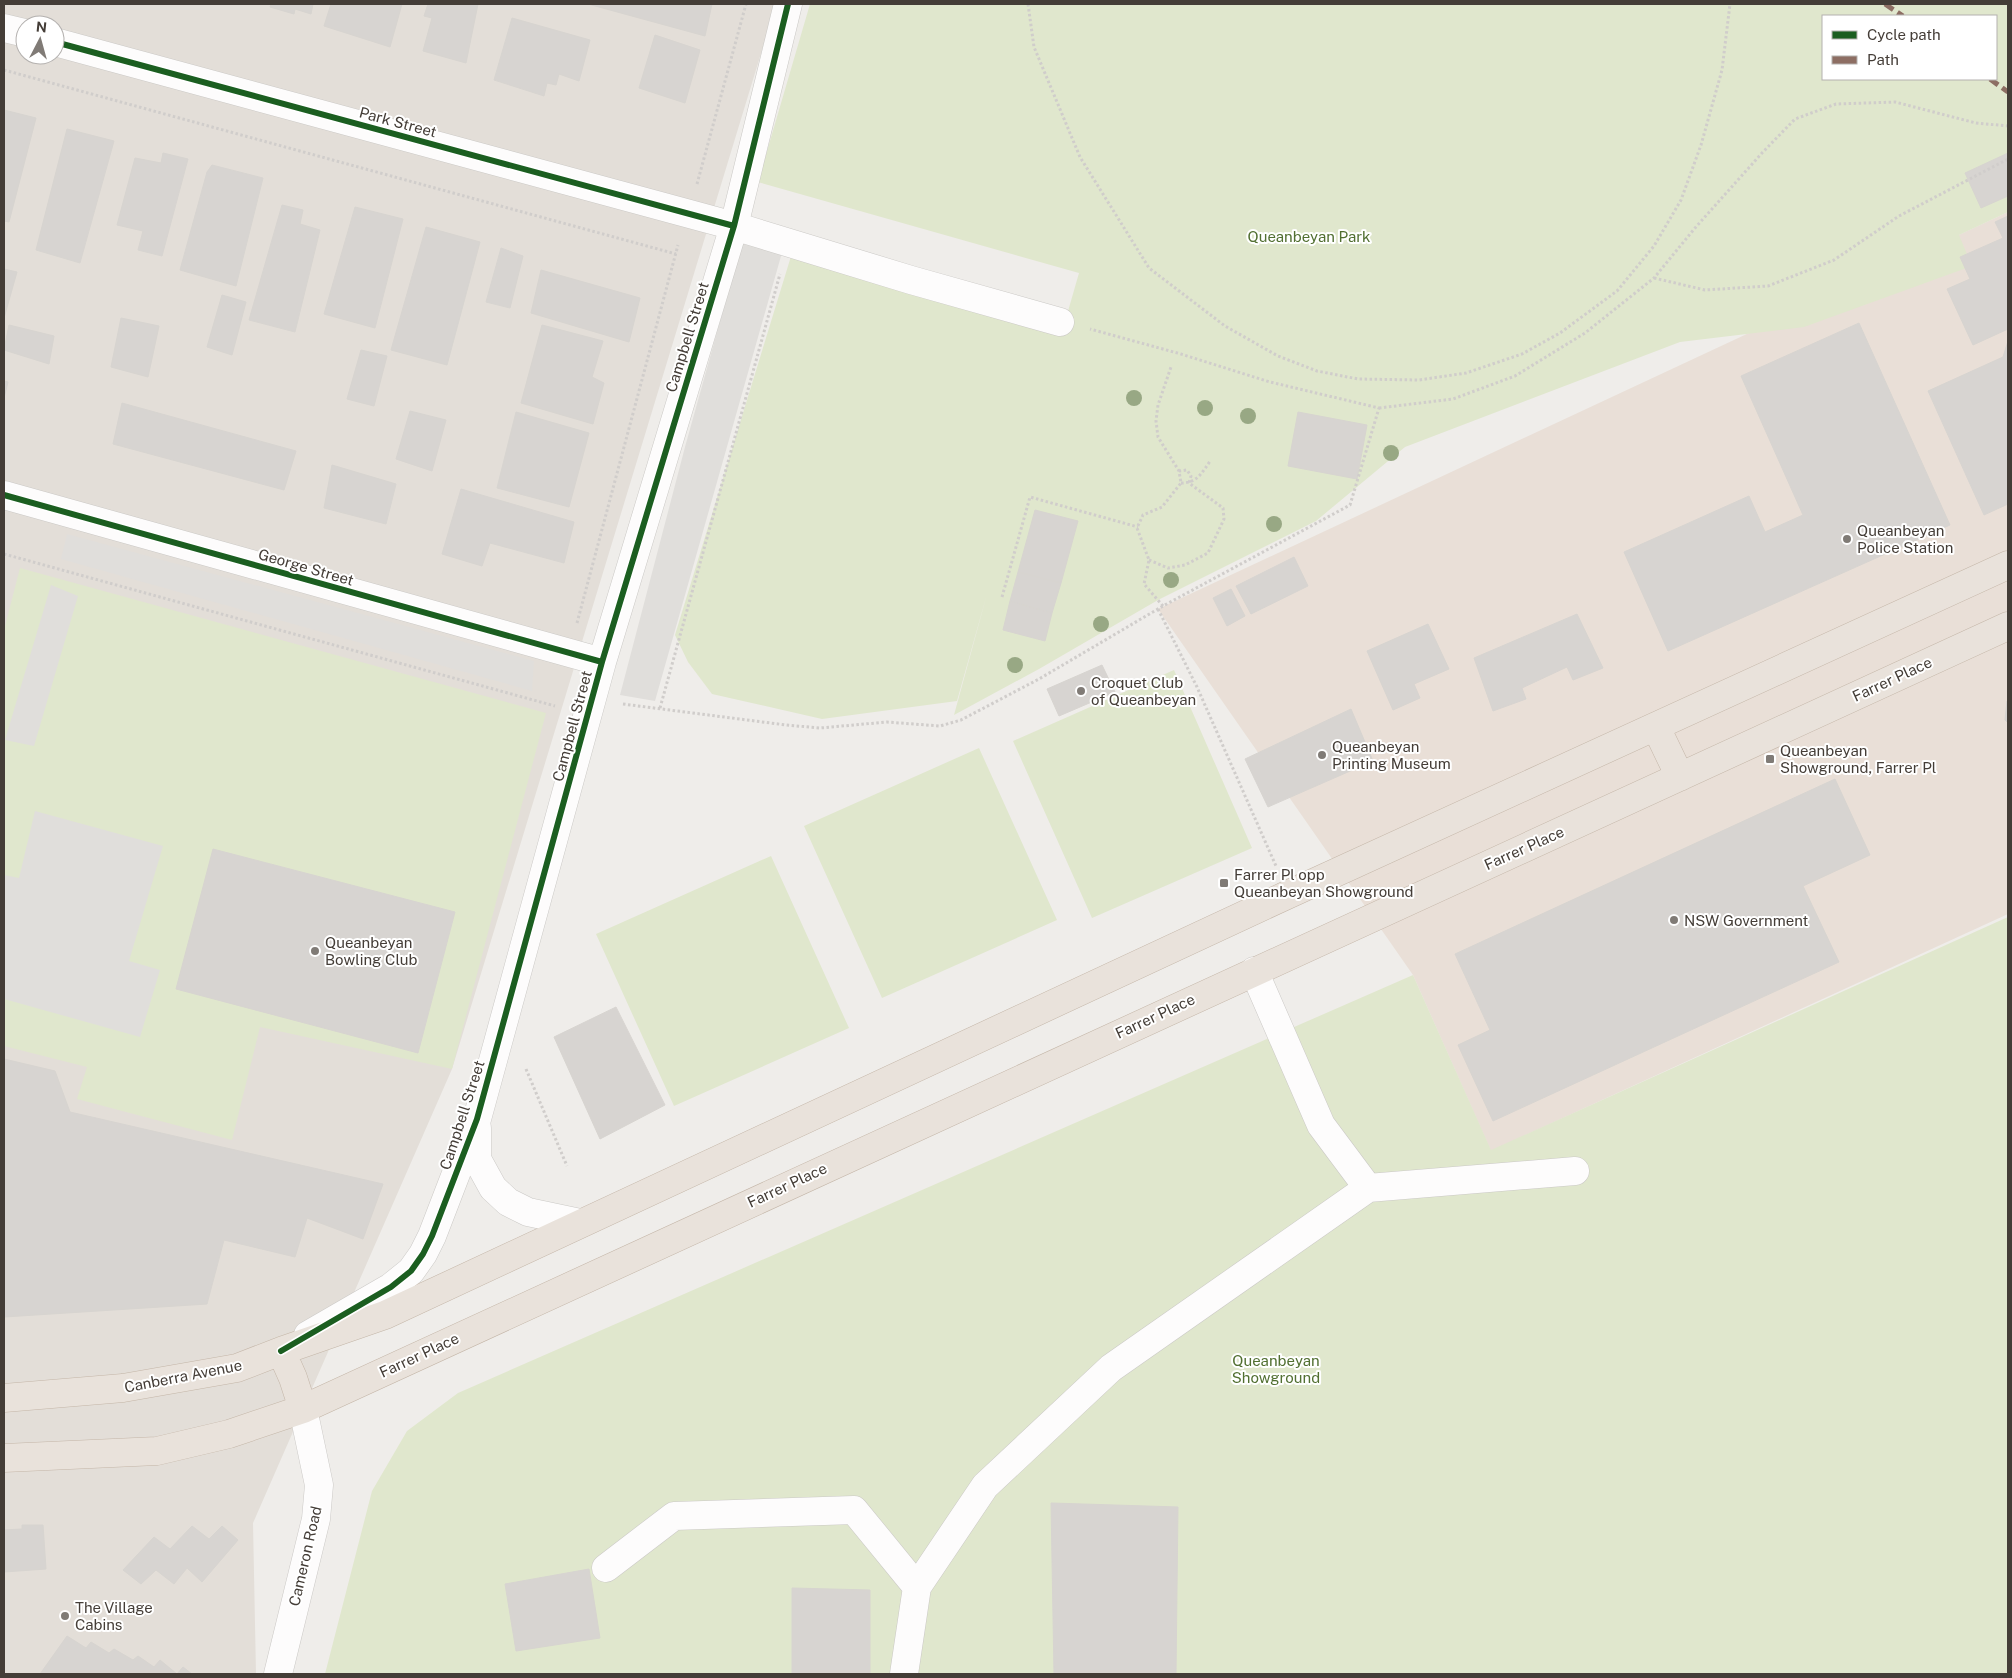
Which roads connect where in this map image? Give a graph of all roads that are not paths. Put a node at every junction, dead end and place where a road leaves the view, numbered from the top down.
1 (788, 4) edge
2 (65, 45) edge
3 (734, 226) junction
4 (1060, 322) road end
5 (4, 495) edge
6 (2008, 565) edge
7 (2008, 626) edge
8 (602, 662) junction
9 (1656, 727) junction
10 (1680, 777) junction
11 (1254, 971) junction
12 (477, 1119) junction
13 (1575, 1171) dead end
14 (1368, 1188) junction
15 (580, 1223) junction
16 (281, 1351) junction
17 (4, 1398) edge
18 (303, 1409) junction
19 (4, 1458) edge
20 (606, 1568) dead end
21 (917, 1586) junction
22 (278, 1674) edge
23 (904, 1674) edge

1 - 3 street, Campbell Street
2 - 3 street, Park Street
3 - 4 street, Park Street
3 - 8 street, Campbell Street
5 - 8 street, George Street
6 - 9 highway
7 - 10 highway, Farrer Place
8 - 12 street, Campbell Street
9 - 10 highway
9 - 15 highway
10 - 11 highway, Farrer Place
11 - 14 street
11 - 18 highway, Farrer Place
12 - 15 street, Campbell Street
12 - 16 street, Campbell Street
13 - 14 street
14 - 21 street
15 - 16 highway, Canberra Avenue
16 - 17 highway, Canberra Avenue
16 - 18 highway
18 - 19 highway
18 - 22 street, Cameron Road
20 - 21 street
21 - 23 street

